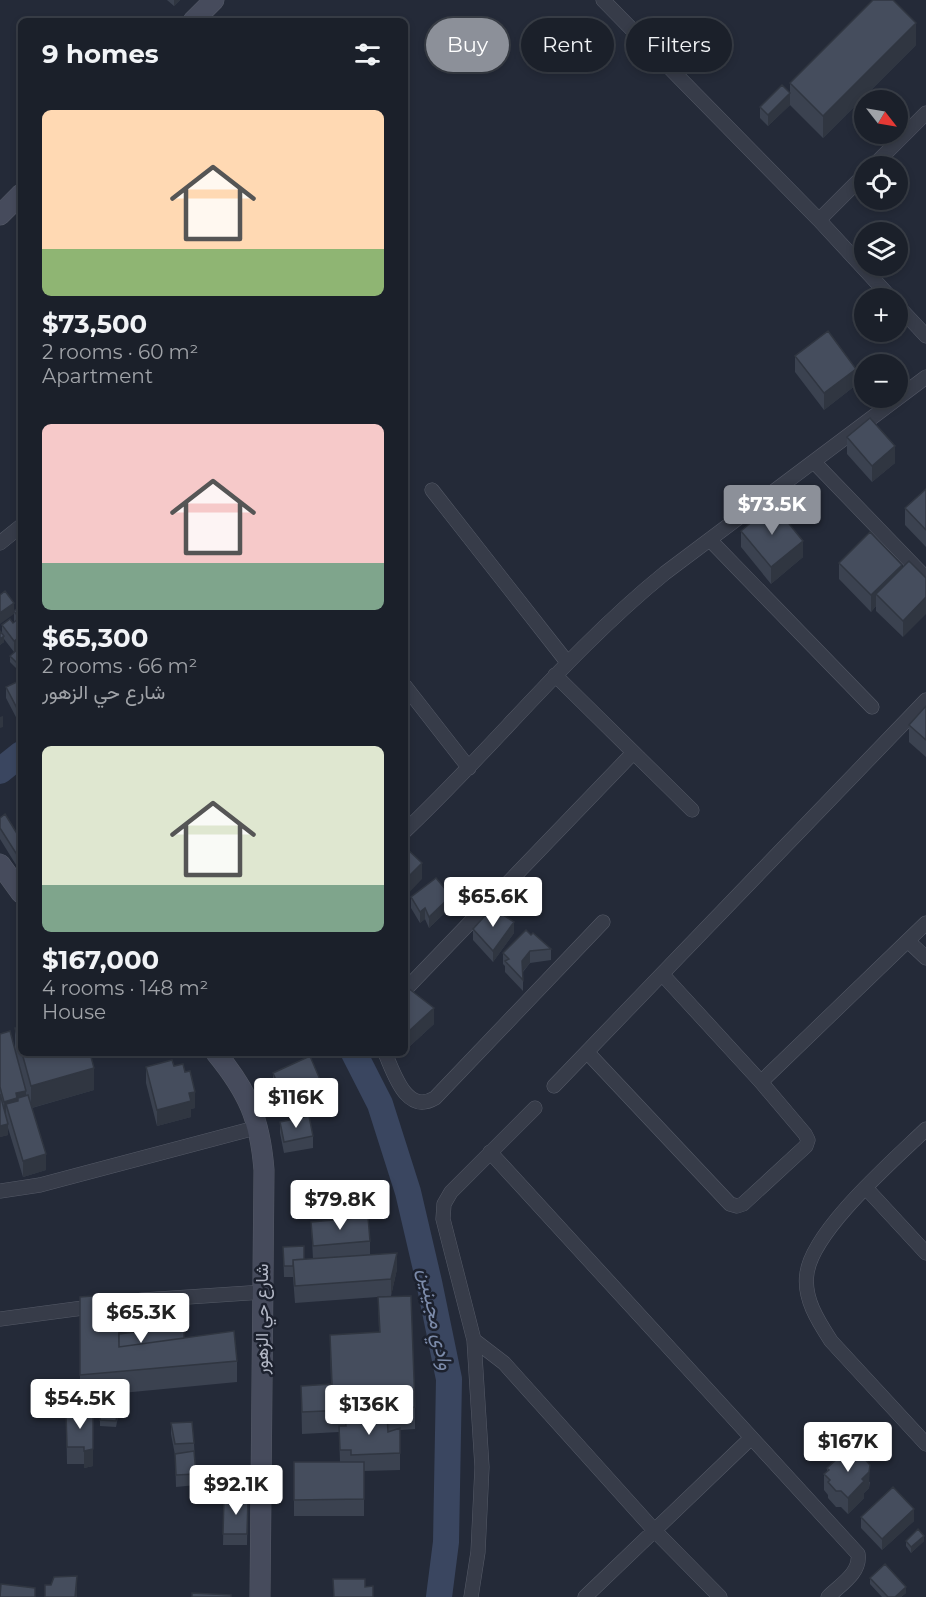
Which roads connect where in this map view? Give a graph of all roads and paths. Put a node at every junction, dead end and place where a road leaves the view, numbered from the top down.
1 (214, 0) edge
2 (603, 0) edge
3 (196, 18) edge
4 (926, 113) edge
5 (883, 156) edge
6 (854, 185) edge
7 (18, 197) edge
8 (0, 215) edge
9 (819, 220) junction
10 (882, 288) edge
11 (908, 317) edge
12 (926, 336) edge
13 (926, 377) edge
14 (814, 462) junction
15 (432, 490) dead end
16 (18, 528) edge
17 (710, 540) junction
18 (0, 543) edge
19 (926, 578) edge
20 (567, 662) junction
21 (555, 675) junction
22 (408, 692) edge
23 (926, 700) edge
24 (872, 707) dead end
25 (633, 753) junction
26 (469, 768) junction
27 (692, 810) dead end
28 (408, 828) edge
29 (0, 864) edge
30 (18, 888) edge
31 (603, 922) dead end
32 (926, 923) edge
33 (908, 940) junction
34 (926, 958) edge
35 (662, 974) junction
36 (408, 987) edge
37 (587, 1052) junction
38 (218, 1056) edge
39 (386, 1056) edge
40 (761, 1082) junction
41 (554, 1086) dead end
42 (535, 1108) dead end
43 (259, 1127) junction
44 (926, 1129) edge
45 (490, 1152) junction
46 (866, 1188) junction
47 (0, 1191) edge
48 (926, 1253) edge
49 (262, 1292) junction
50 (0, 1319) edge
51 (474, 1340) junction
52 (751, 1438) junction
53 (926, 1444) edge
54 (654, 1530) junction
55 (260, 1597) edge
56 (471, 1597) edge
57 (585, 1597) edge
58 (720, 1597) edge
59 (828, 1597) edge

1 - 3 street
2 - 9 street
4 - 5 street
6 - 9 street
7 - 8 street
9 - 10 street
11 - 12 street
13 - 14 street
14 - 17 street
14 - 19 street
15 - 20 street
16 - 18 street
17 - 20 street
17 - 24 street
20 - 21 street
21 - 25 street
21 - 26 street
22 - 26 street
23 - 35 street
25 - 27 street
25 - 36 street
26 - 28 street
29 - 30 street
31 - 39 street
32 - 33 street
33 - 34 street
33 - 40 street
35 - 37 street
35 - 40 street
37 - 40 street
37 - 41 street
38 - 43 street, شارع حي الزهور
42 - 45 street
43 - 47 street
43 - 49 street, شارع حي الزهور
44 - 46 street
45 - 51 street
45 - 52 street
46 - 48 street
46 - 53 street
49 - 50 street
49 - 55 street, شارع حي الزهور
51 - 54 street
51 - 56 street
52 - 54 street
52 - 59 street
54 - 57 street
54 - 58 street

